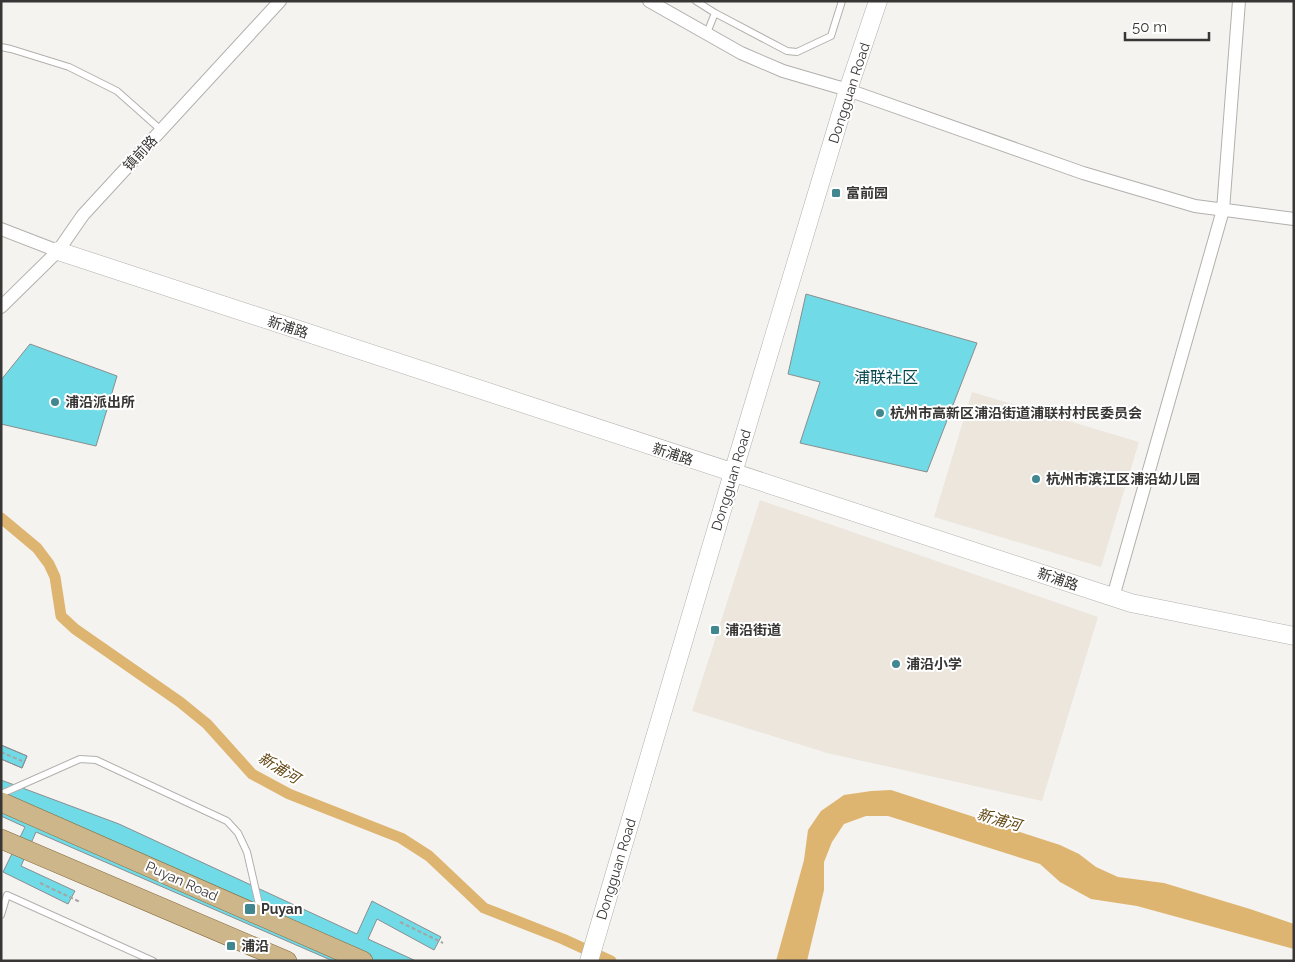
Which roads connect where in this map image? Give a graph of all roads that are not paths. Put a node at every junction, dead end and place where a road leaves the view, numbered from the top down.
1 (280, 1) edge
2 (649, 1) edge
3 (696, 1) edge
4 (842, 1) edge
5 (878, 1) edge
6 (1240, 1) edge
7 (715, 13) junction
8 (707, 34) junction
9 (1, 47) edge
10 (848, 90) junction
11 (161, 130) junction
12 (1223, 210) junction
13 (1294, 219) edge
14 (1, 229) edge
15 (58, 251) junction
16 (1, 307) edge
17 (733, 474) junction
18 (1112, 597) junction
19 (1294, 636) edge
20 (1, 794) edge
21 (1, 802) edge
22 (1, 839) edge
23 (1, 915) edge
24 (262, 916) junction
25 (589, 960) edge
26 (153, 961) edge
27 (287, 961) edge
28 (363, 961) edge

1 - 11 street, 镇前路
2 - 8 street
3 - 7 lane
4 - 7 lane
5 - 10 street, Dongguan Road
6 - 12 street
7 - 8 lane
8 - 10 street
9 - 11 lane
10 - 12 street
10 - 17 street, Dongguan Road
11 - 15 street, 镇前路
12 - 13 street
12 - 18 street
14 - 15 street
15 - 16 street, 镇前路
15 - 17 street, 新浦路
17 - 18 street, 新浦路
17 - 25 street, Dongguan Road
18 - 19 street, 新浦路
20 - 24 lane
21 - 24 main road, Puyan Road
22 - 27 main road
23 - 26 lane
24 - 28 main road, Puyan Road

